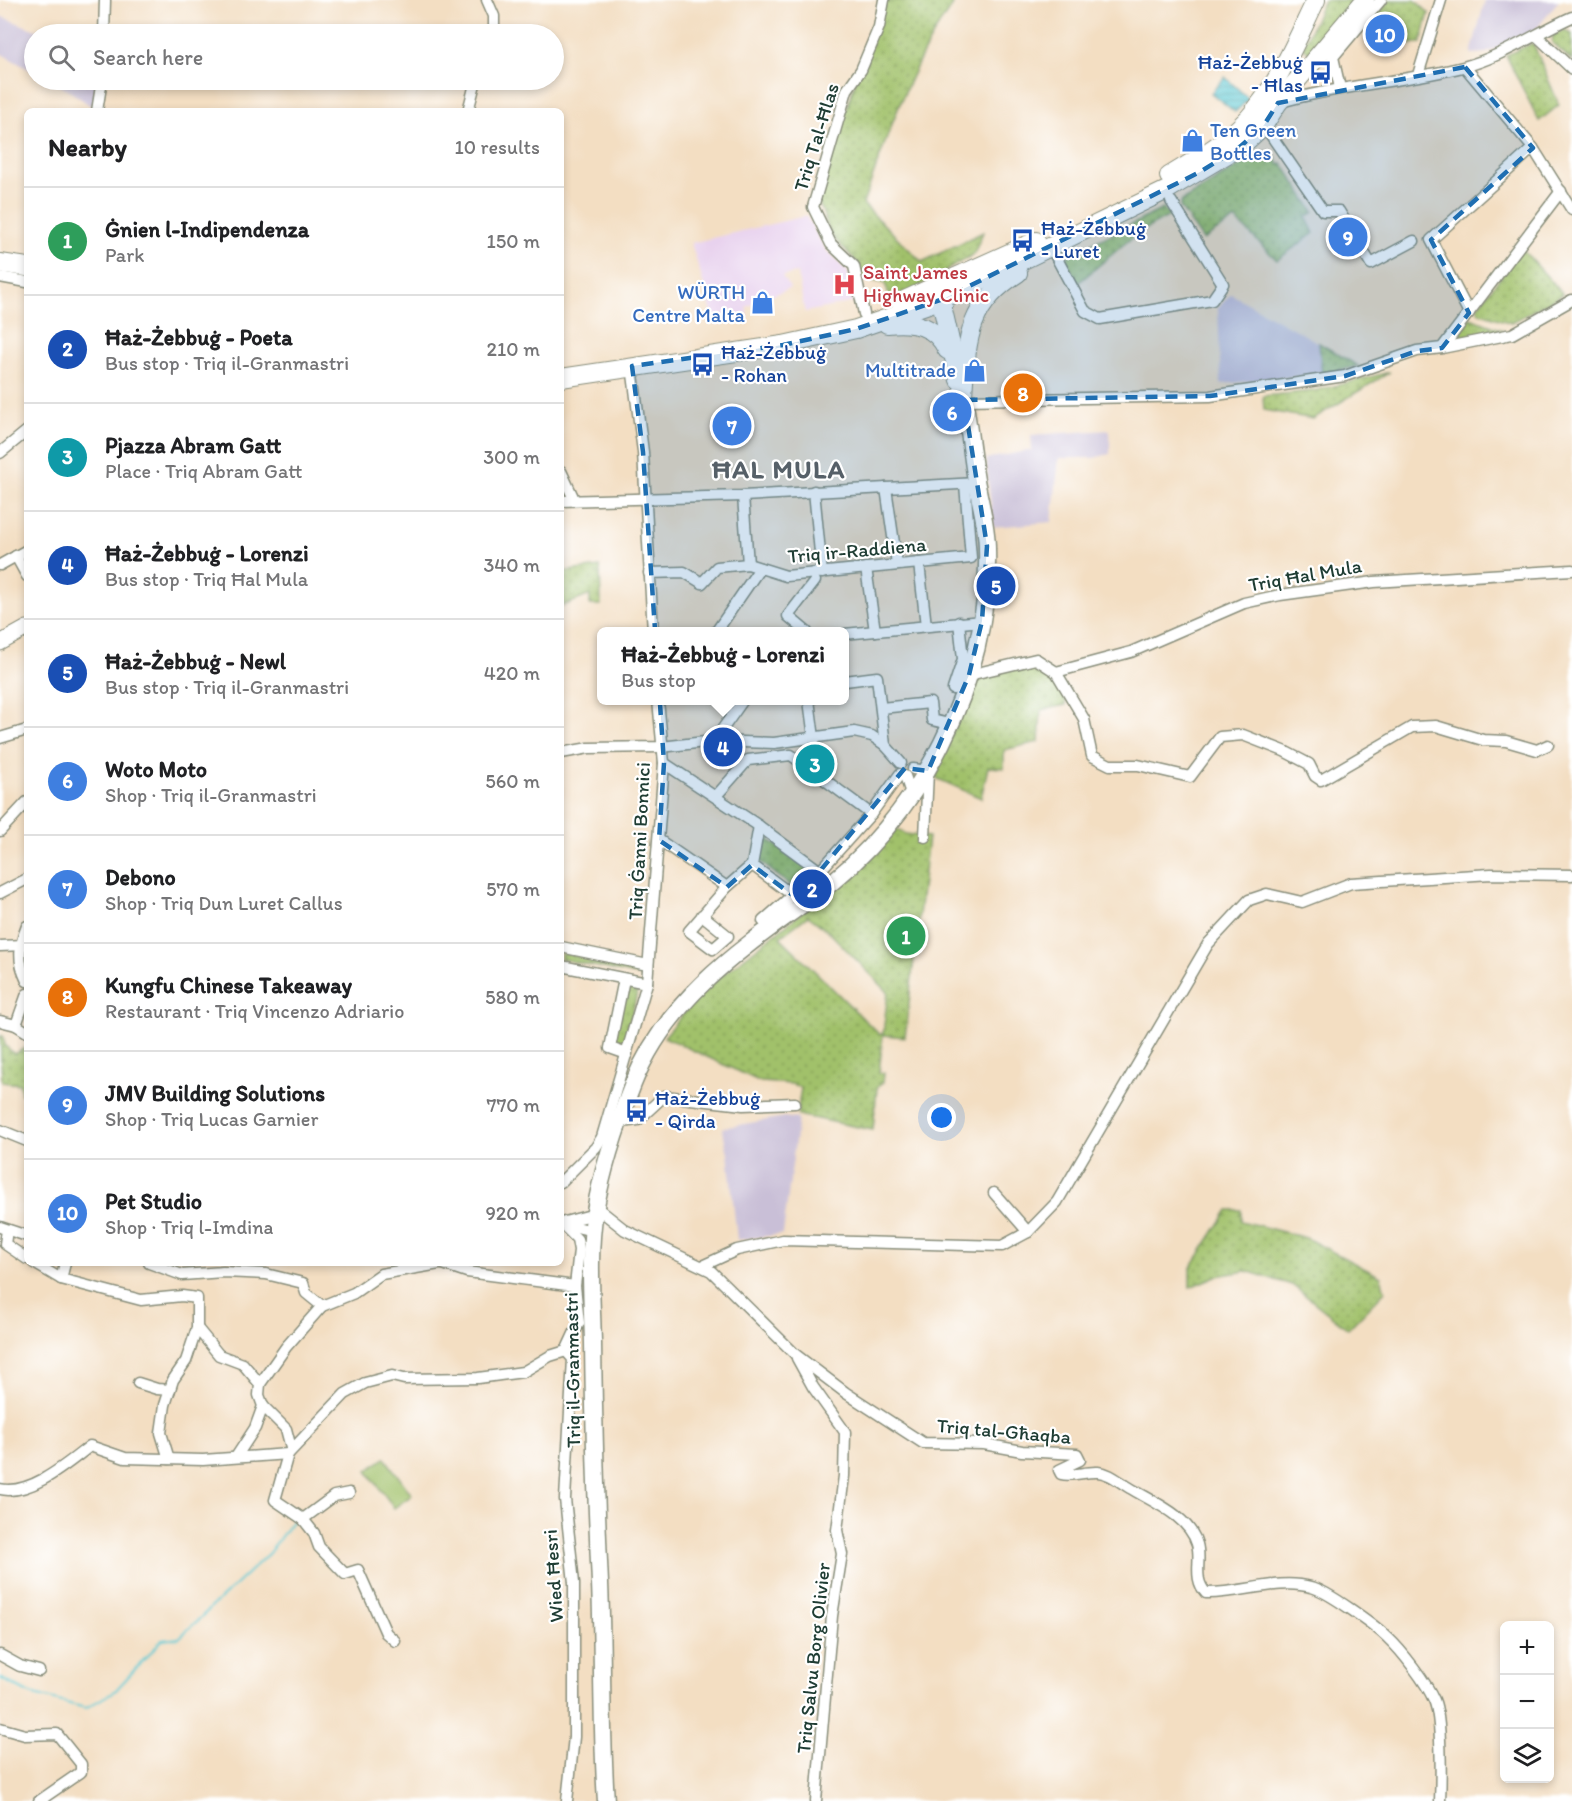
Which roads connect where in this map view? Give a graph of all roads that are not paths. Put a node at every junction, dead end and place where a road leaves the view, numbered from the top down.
1 (105, 0) edge
2 (487, 0) edge
3 (884, 0) edge
4 (1316, 0) edge
5 (1365, 0) edge
6 (1381, 0) edge
7 (1441, 0) edge
8 (1572, 17) edge
9 (104, 24) edge
10 (494, 24) edge
11 (1538, 37) junction
12 (1465, 67) junction
13 (1572, 69) edge
14 (1418, 75) junction
15 (1301, 78) junction
16 (1340, 88) junction
17 (100, 90) edge
18 (473, 90) edge
19 (1314, 93) junction
20 (1278, 103) junction
21 (97, 108) edge
22 (469, 108) edge
23 (1259, 130) junction
24 (1533, 148) junction
25 (1565, 193) edge
26 (1171, 201) junction
27 (1572, 210) edge
28 (1049, 235) junction
29 (1414, 241) dead end
30 (1054, 255) junction
31 (0, 263) edge
32 (995, 266) junction
33 (24, 267) edge
34 (0, 277) edge
35 (24, 281) edge
36 (1572, 300) edge
37 (943, 301) junction
38 (1468, 313) junction
39 (860, 321) junction
40 (1442, 348) junction
41 (564, 365) edge
42 (632, 366) junction
43 (564, 377) edge
44 (964, 398) junction
45 (24, 433) edge
46 (2, 448) edge
47 (564, 477) edge
48 (971, 484) junction
49 (886, 488) junction
50 (814, 491) junction
51 (743, 495) junction
52 (646, 498) junction
53 (574, 499) junction
54 (564, 501) edge
55 (24, 552) edge
56 (16, 556) junction
57 (919, 563) junction
58 (748, 564) junction
59 (897, 564) junction
60 (0, 565) edge
61 (760, 568) junction
62 (866, 568) junction
63 (1572, 570) edge
64 (24, 571) edge
65 (649, 573) junction
66 (819, 577) junction
67 (982, 621) junction
68 (959, 622) junction
69 (926, 626) junction
70 (653, 627) edge
71 (719, 627) edge
72 (801, 627) edge
73 (24, 630) edge
74 (875, 631) junction
75 (849, 634) edge
76 (0, 643) edge
77 (1056, 672) junction
78 (969, 675) junction
79 (849, 680) edge
80 (953, 689) dead end
81 (658, 705) edge
82 (739, 705) edge
83 (810, 705) edge
84 (881, 708) junction
85 (949, 724) junction
86 (24, 731) edge
87 (0, 738) edge
88 (814, 738) junction
89 (714, 741) junction
90 (885, 745) junction
91 (1548, 745) dead end
92 (661, 747) junction
93 (564, 752) edge
94 (664, 763) junction
95 (909, 771) junction
96 (716, 796) junction
97 (912, 796) junction
98 (24, 805) edge
99 (871, 814) junction
100 (759, 826) junction
101 (0, 831) edge
102 (926, 837) dead end
103 (659, 840) junction
104 (752, 865) junction
105 (820, 871) junction
106 (1572, 875) edge
107 (24, 881) edge
108 (727, 887) junction
109 (0, 893) edge
110 (791, 894) junction
111 (705, 912) dead end
112 (763, 921) dead end
113 (0, 945) edge
114 (23, 945) edge
115 (564, 948) edge
116 (648, 965) junction
117 (564, 967) edge
118 (24, 975) edge
119 (624, 979) junction
120 (647, 983) junction
121 (24, 1002) edge
122 (0, 1021) edge
123 (16, 1024) junction
124 (24, 1030) edge
125 (627, 1054) junction
126 (795, 1103) dead end
127 (621, 1122) junction
128 (0, 1130) edge
129 (24, 1140) edge
130 (564, 1177) edge
131 (994, 1193) dead end
132 (595, 1218) junction
133 (564, 1223) edge
134 (564, 1223) edge
135 (564, 1226) edge
136 (3, 1228) edge
137 (1028, 1232) junction
138 (24, 1235) edge
139 (24, 1257) edge
140 (39, 1266) edge
141 (64, 1266) edge
142 (168, 1266) edge
143 (431, 1266) edge
144 (450, 1266) edge
145 (220, 1267) edge
146 (707, 1269) junction
147 (182, 1275) junction
148 (61, 1279) junction
149 (575, 1286) junction
150 (183, 1296) junction
151 (322, 1306) junction
152 (197, 1328) junction
153 (566, 1352) junction
154 (796, 1355) junction
155 (138, 1383) dead end
156 (260, 1384) junction
157 (170, 1390) junction
158 (262, 1406) junction
159 (290, 1451) junction
160 (236, 1457) junction
161 (169, 1459) junction
162 (2, 1492) edge
163 (349, 1493) dead end
164 (303, 1519) junction
165 (395, 1641) dead end
166 (0, 1655) edge
167 (39, 1671) dead end
168 (0, 1728) edge
169 (39, 1801) edge
170 (567, 1801) edge
171 (606, 1801) edge
172 (816, 1801) edge
173 (1440, 1801) edge

1 - 9 street
2 - 10 street
3 - 39 street, Triq Tal-Ħlas
4 - 28 highway
5 - 15 highway
6 - 16 street
7 - 14 street
8 - 11 street
11 - 12 street
11 - 13 street
12 - 14 street
12 - 24 street
14 - 16 street
15 - 19 street
15 - 20 highway
16 - 19 street
17 - 21 street
18 - 22 street
19 - 20 street
20 - 23 highway
23 - 26 highway
23 - 29 street
23 - 32 highway
24 - 25 street
24 - 38 street
25 - 27 street
25 - 38 street
26 - 30 highway
26 - 30 street
28 - 32 highway
28 - 37 highway
30 - 44 highway
31 - 33 highway
32 - 37 highway
32 - 39 highway
32 - 44 highway
34 - 35 street
36 - 40 street
37 - 39 highway
37 - 44 highway
38 - 40 street
39 - 41 highway
39 - 42 highway
39 - 44 highway
40 - 44 street
42 - 43 highway
42 - 52 street
44 - 48 main road, Triq il-Granmastri
45 - 46 street
47 - 53 street
48 - 49 street
48 - 57 street, Triq ir-Raddiena
48 - 67 main road, Triq il-Granmastri
49 - 50 street
49 - 59 street
50 - 51 street
50 - 66 street
51 - 52 street
51 - 58 street
52 - 53 street
52 - 65 street
53 - 54 street
55 - 56 street
56 - 60 street
56 - 64 street
57 - 59 street, Triq ir-Raddiena
57 - 69 street
58 - 61 street, Triq ir-Raddiena
58 - 65 street, Triq ir-Raddiena
59 - 62 street, Triq ir-Raddiena
61 - 66 street, Triq ir-Raddiena
61 - 71 street
62 - 66 street, Triq ir-Raddiena
62 - 74 street
63 - 77 street, Triq Ħal Mula
65 - 70 street
66 - 72 street
67 - 68 street
67 - 78 main road, Triq il-Granmastri
68 - 69 street
68 - 80 street
69 - 74 street
73 - 76 street
74 - 75 street
77 - 78 street
77 - 91 street
78 - 85 main road, Triq il-Granmastri
79 - 84 street
81 - 92 street, Triq Ġanni Bonnici
82 - 89 street
83 - 88 street
84 - 85 street
84 - 90 street
85 - 95 main road, Triq il-Granmastri
86 - 87 street
88 - 89 street
88 - 90 street
89 - 92 street
90 - 95 street
92 - 93 street
92 - 94 street, Triq Ġanni Bonnici
94 - 96 street
94 - 103 street, Triq Ġanni Bonnici
95 - 97 main road, Triq il-Granmastri
95 - 97 street
95 - 99 street
95 - 102 street
96 - 99 street
96 - 100 street
97 - 127 main road, Triq il-Granmastri
98 - 101 street
99 - 105 street
100 - 104 street
100 - 105 street
103 - 108 street
103 - 116 street, Triq Ġanni Bonnici
104 - 108 street
104 - 110 street
105 - 110 street
106 - 137 street
107 - 109 street
108 - 111 street
110 - 112 street
113 - 114 street
114 - 118 street
115 - 116 street
116 - 120 street, Triq Ġanni Bonnici
117 - 119 street
119 - 120 street
119 - 125 street
120 - 125 street, Triq Ġanni Bonnici
121 - 123 street
122 - 123 street
123 - 124 street
125 - 130 street, Triq Ġanni Bonnici
126 - 127 street
127 - 132 main road, Triq il-Granmastri
128 - 129 street
131 - 137 street
132 - 133 street
132 - 134 street
132 - 146 street, Triq tal-Għaqba
132 - 171 main road, Triq il-Granmastri
135 - 149 street
136 - 138 street
136 - 139 street
137 - 146 street
140 - 148 street
141 - 148 street
142 - 147 street
143 - 151 street
144 - 149 street
145 - 147 street
145 - 151 street
146 - 154 street, Triq tal-Għaqba
147 - 150 street
148 - 150 street
149 - 153 street
150 - 152 street
151 - 156 street
152 - 156 street
152 - 157 street
153 - 159 street
153 - 170 street, Wied Ħesri
154 - 172 street, Triq Salvu Borg Olivier
154 - 173 street, Triq tal-Għaqba
155 - 157 street
156 - 158 street
157 - 161 street
158 - 159 street
158 - 160 street
159 - 160 street
159 - 164 street
160 - 161 street
161 - 162 street
163 - 164 street
164 - 165 street
166 - 167 street
168 - 169 street

